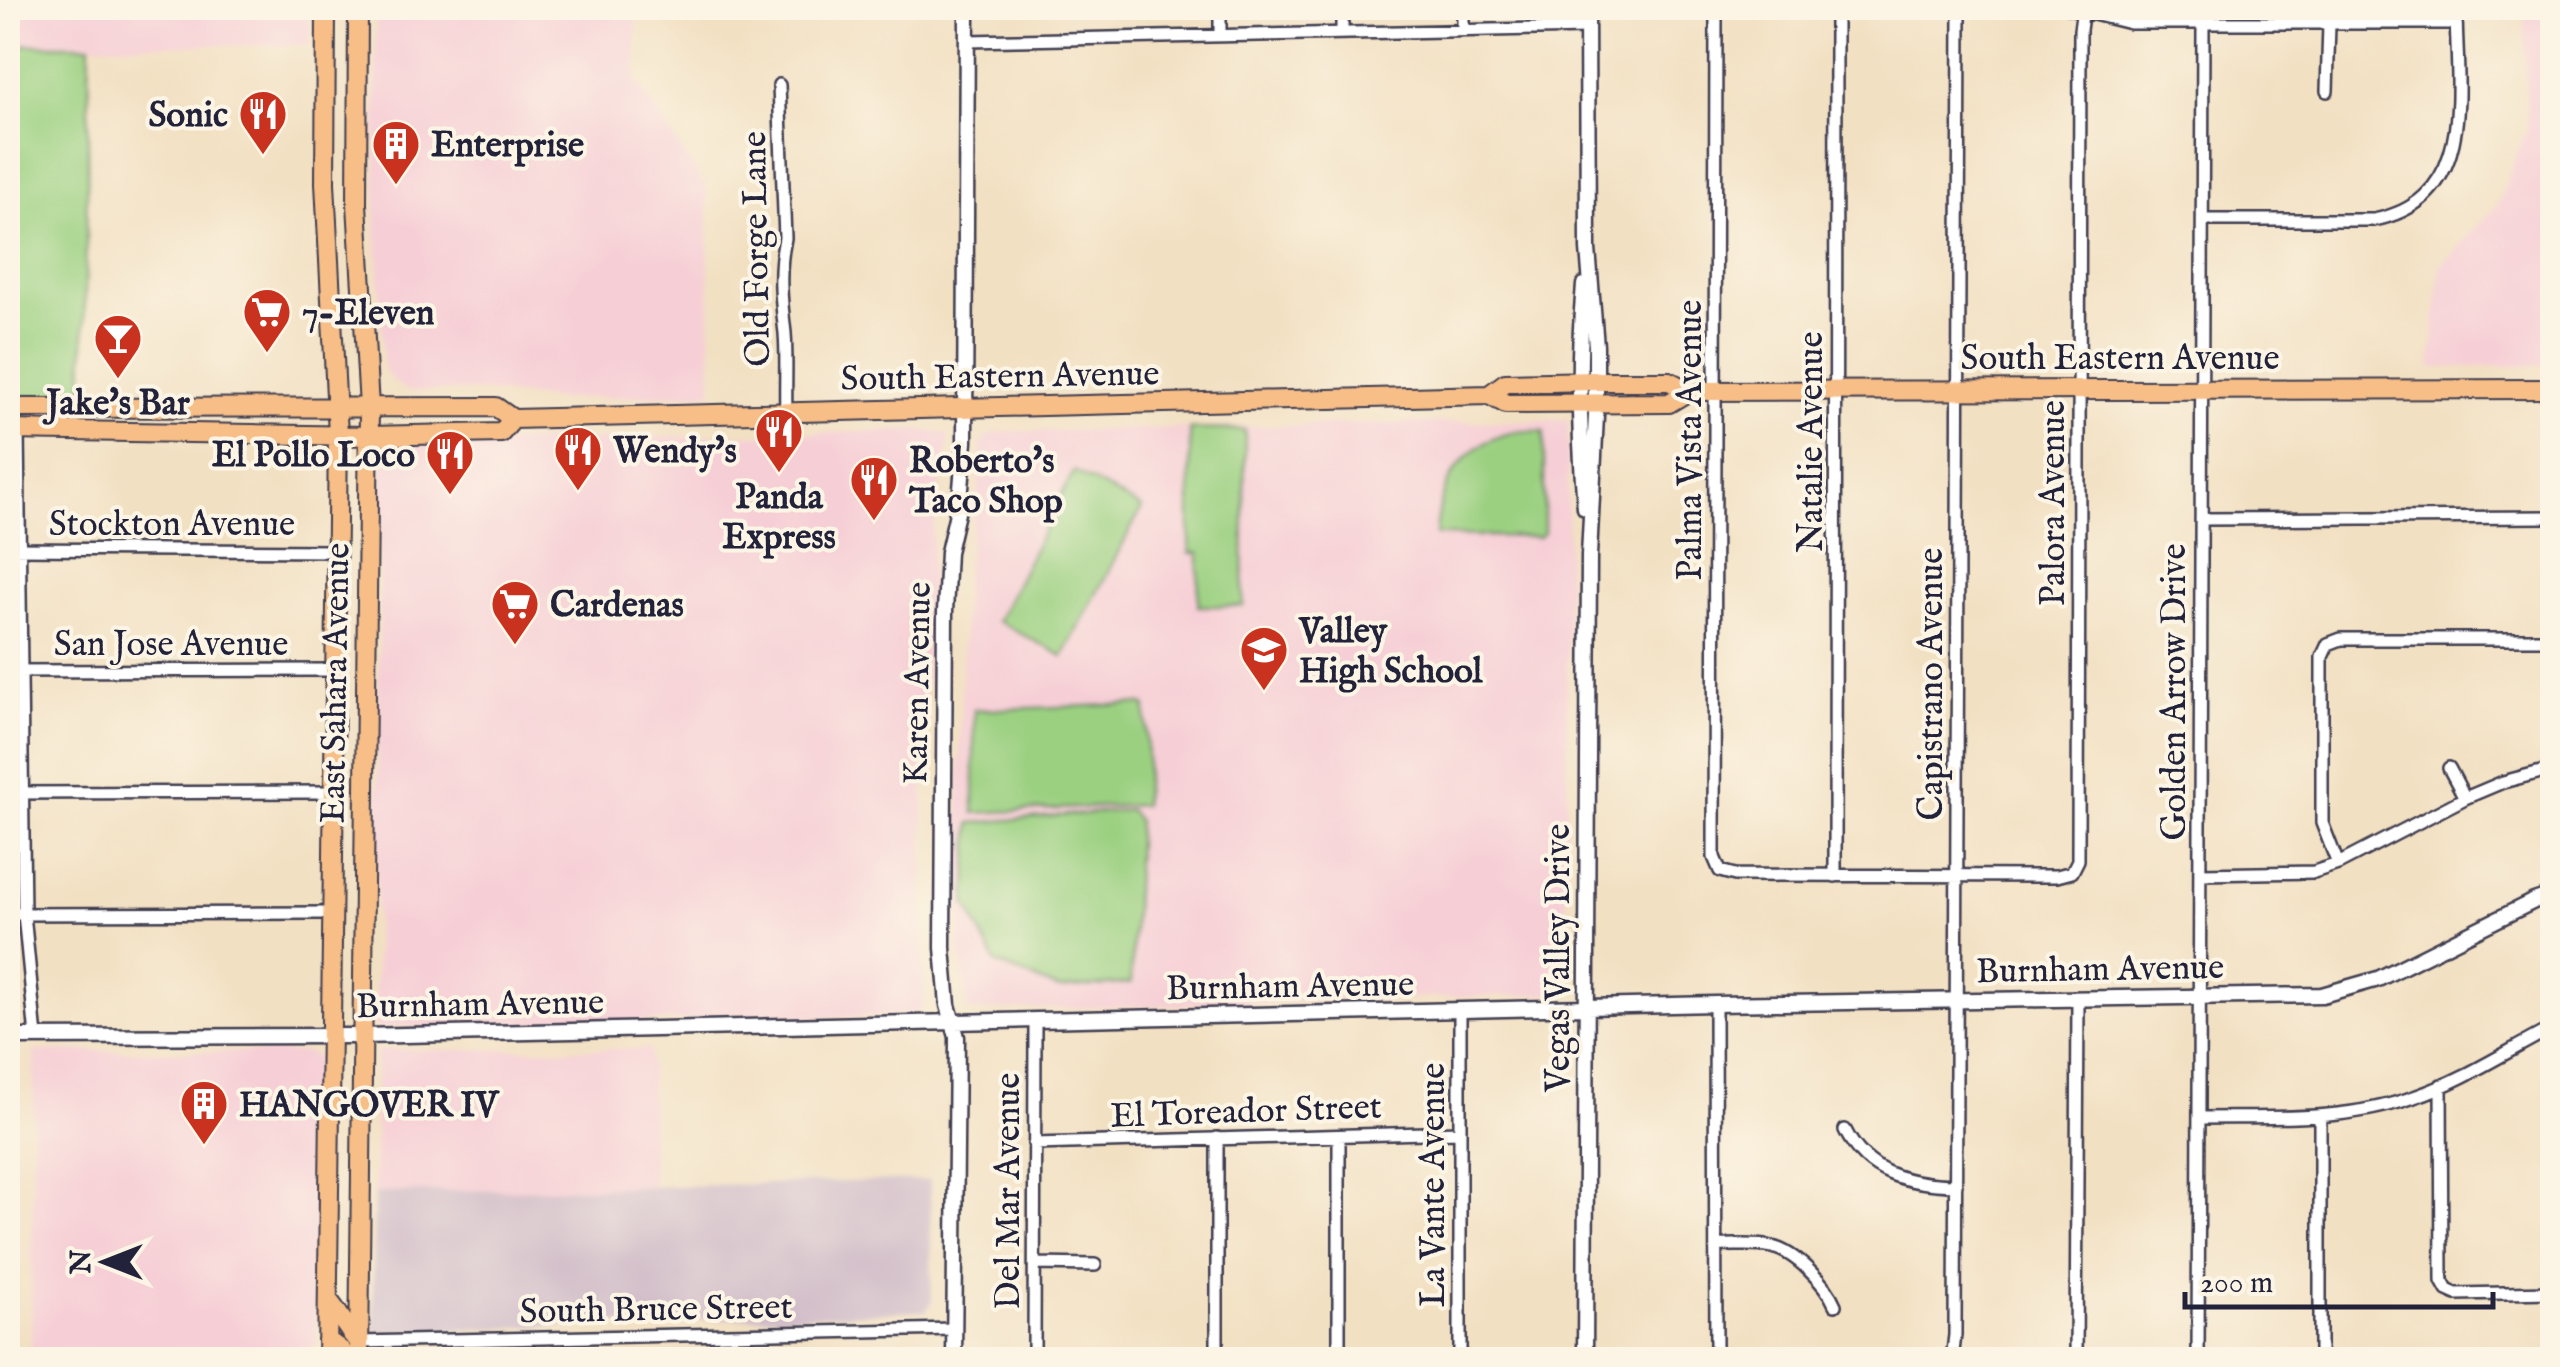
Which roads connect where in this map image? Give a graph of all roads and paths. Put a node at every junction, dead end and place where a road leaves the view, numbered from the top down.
1 (326, 8) edge
2 (358, 8) edge
3 (968, 8) edge
4 (1220, 8) edge
5 (1342, 8) edge
6 (1463, 8) edge
7 (1587, 8) edge
8 (1716, 8) edge
9 (1836, 8) edge
10 (1960, 8) edge
11 (2456, 8) edge
12 (2078, 9) edge
13 (2329, 24) junction
14 (2456, 24) junction
15 (2203, 25) junction
16 (1587, 28) junction
17 (1464, 30) junction
18 (1342, 32) junction
19 (1220, 35) junction
20 (967, 40) junction
21 (780, 85) dead end
22 (2327, 91) dead end
23 (325, 123) junction
24 (356, 132) junction
25 (2203, 220) junction
26 (1587, 381) junction
27 (2552, 389) edge
28 (1838, 390) junction
29 (1959, 390) junction
30 (2080, 390) junction
31 (2202, 390) junction
32 (1688, 391) junction
33 (1717, 391) junction
34 (1488, 395) junction
35 (1587, 404) junction
36 (337, 406) junction
37 (98, 407) junction
38 (8, 408) edge
39 (369, 408) junction
40 (965, 408) junction
41 (786, 412) junction
42 (513, 420) junction
43 (12, 430) edge
44 (338, 435) junction
45 (368, 436) junction
46 (2552, 517) edge
47 (2202, 519) junction
48 (13, 549) edge
49 (336, 551) junction
50 (2552, 639) edge
51 (335, 670) junction
52 (14, 671) edge
53 (334, 735) junction
54 (366, 735) junction
55 (2449, 768) dead end
56 (2552, 769) edge
57 (23, 792) junction
58 (333, 792) junction
59 (8, 793) edge
60 (2465, 798) junction
61 (2338, 864) junction
62 (2200, 874) junction
63 (1836, 876) junction
64 (1957, 876) junction
65 (2552, 895) edge
66 (332, 913) junction
67 (8, 914) edge
68 (24, 914) junction
69 (2200, 997) junction
70 (2078, 999) junction
71 (1957, 1000) junction
72 (1716, 1004) junction
73 (1586, 1008) junction
74 (1460, 1011) junction
75 (952, 1021) junction
76 (1035, 1022) junction
77 (2552, 1028) edge
78 (330, 1036) junction
79 (363, 1036) junction
80 (8, 1037) edge
81 (36, 1037) junction
82 (2441, 1085) junction
83 (2320, 1116) junction
84 (2199, 1118) junction
85 (1845, 1130) dead end
86 (1460, 1132) junction
87 (1339, 1136) junction
88 (1217, 1138) junction
89 (1034, 1144) junction
90 (1956, 1186) junction
91 (1716, 1245) junction
92 (1035, 1264) junction
93 (1095, 1265) dead end
94 (2552, 1292) edge
95 (328, 1300) junction
96 (1834, 1305) dead end
97 (954, 1329) junction
98 (327, 1350) edge
99 (359, 1351) edge
100 (344, 1360) edge
101 (954, 1360) edge
102 (1034, 1360) edge
103 (1217, 1360) edge
104 (1339, 1360) edge
105 (1460, 1360) edge
106 (1586, 1360) edge
107 (1716, 1360) edge
108 (1952, 1360) edge
109 (2076, 1360) edge
110 (2198, 1360) edge
111 (2320, 1360) edge

1 - 23 main road, East Sahara Avenue
2 - 24 main road, East Sahara Avenue
3 - 20 street, Karen Avenue
4 - 19 street
5 - 18 street
6 - 17 street
7 - 16 street, Vegas Valley Drive
8 - 33 street, Palma Vista Avenue
9 - 28 street, Natalie Avenue
10 - 29 street, Capistrano Avenue
11 - 14 street
12 - 15 street
12 - 30 street, Palora Avenue
13 - 14 street
13 - 15 street
13 - 22 street
14 - 25 street
15 - 25 street, Golden Arrow Drive
16 - 17 street
16 - 26 street, Vegas Valley Drive
17 - 18 street
18 - 19 street
19 - 20 street
20 - 40 street, Karen Avenue
21 - 41 street, Old Forge Lane
23 - 24 main road
23 - 36 main road, East Sahara Avenue
24 - 39 main road, East Sahara Avenue
25 - 31 street, Golden Arrow Drive
26 - 32 main road, South Eastern Avenue
26 - 34 main road, South Eastern Avenue
26 - 35 street, Vegas Valley Drive
27 - 31 main road, South Eastern Avenue
28 - 29 main road, South Eastern Avenue
28 - 33 main road, South Eastern Avenue
28 - 63 street, Natalie Avenue
29 - 30 main road, South Eastern Avenue
29 - 64 street, Capistrano Avenue
30 - 31 main road, South Eastern Avenue
30 - 64 street, Palora Avenue
31 - 47 street, Golden Arrow Drive
32 - 33 main road, South Eastern Avenue
32 - 35 main road, South Eastern Avenue
33 - 63 street, Palma Vista Avenue
34 - 35 main road, South Eastern Avenue
34 - 40 main road, South Eastern Avenue
35 - 73 street, Vegas Valley Drive
36 - 37 main road, South Eastern Avenue
36 - 39 main road, South Eastern Avenue
36 - 44 main road, East Sahara Avenue
37 - 38 main road, South Eastern Avenue
37 - 43 main road
39 - 42 main road, South Eastern Avenue
39 - 45 main road, East Sahara Avenue
40 - 41 main road, South Eastern Avenue
40 - 75 street, Karen Avenue
41 - 42 main road, South Eastern Avenue
42 - 45 main road, South Eastern Avenue
43 - 44 main road, South Eastern Avenue
43 - 48 street
44 - 45 main road, South Eastern Avenue
44 - 49 main road, East Sahara Avenue
45 - 54 main road, East Sahara Avenue
46 - 47 street
47 - 62 street, Golden Arrow Drive
48 - 49 street, Stockton Avenue
48 - 52 street
49 - 51 main road, East Sahara Avenue
50 - 61 street
51 - 52 street, San Jose Avenue
51 - 53 main road, East Sahara Avenue
52 - 57 street
53 - 54 main road
53 - 58 main road, East Sahara Avenue
54 - 79 main road, East Sahara Avenue
55 - 60 street
56 - 60 street
57 - 58 street
57 - 59 street
57 - 68 street
58 - 66 main road, East Sahara Avenue
60 - 61 street
61 - 62 street
62 - 69 street, Golden Arrow Drive
63 - 64 street
64 - 71 street, Capistrano Avenue
65 - 69 street, Burnham Avenue
66 - 68 street
66 - 78 main road, East Sahara Avenue
67 - 68 street
68 - 81 street
69 - 70 street, Burnham Avenue
69 - 84 street, Golden Arrow Drive
70 - 71 street, Burnham Avenue
70 - 109 street
71 - 72 street, Burnham Avenue
71 - 90 street, Capistrano Avenue
72 - 73 street, Burnham Avenue
72 - 91 street
73 - 74 street, Burnham Avenue
73 - 106 street, Vegas Valley Drive
74 - 76 street, Burnham Avenue
74 - 86 street, La Vante Avenue
75 - 76 street, Burnham Avenue
75 - 79 street, Burnham Avenue
75 - 97 street, Karen Avenue
76 - 89 street, Del Mar Avenue
77 - 82 street
78 - 79 street, Burnham Avenue
78 - 81 street, Burnham Avenue
78 - 95 main road, East Sahara Avenue
79 - 99 main road, East Sahara Avenue
80 - 81 street, Burnham Avenue
82 - 83 street
82 - 94 street
83 - 84 street
83 - 111 street
84 - 110 street, Golden Arrow Drive
85 - 90 street
86 - 87 street, El Toreador Street
86 - 105 street, La Vante Avenue
87 - 88 street, El Toreador Street
87 - 104 street
88 - 89 street, El Toreador Street
88 - 103 street
89 - 92 street, Del Mar Avenue
90 - 108 street, Capistrano Avenue
91 - 96 street
91 - 107 street
92 - 93 street
92 - 102 street, Del Mar Avenue
95 - 98 main road, East Sahara Avenue
95 - 99 main road
97 - 99 street, South Bruce Street
97 - 101 street, Karen Avenue
98 - 100 main road

